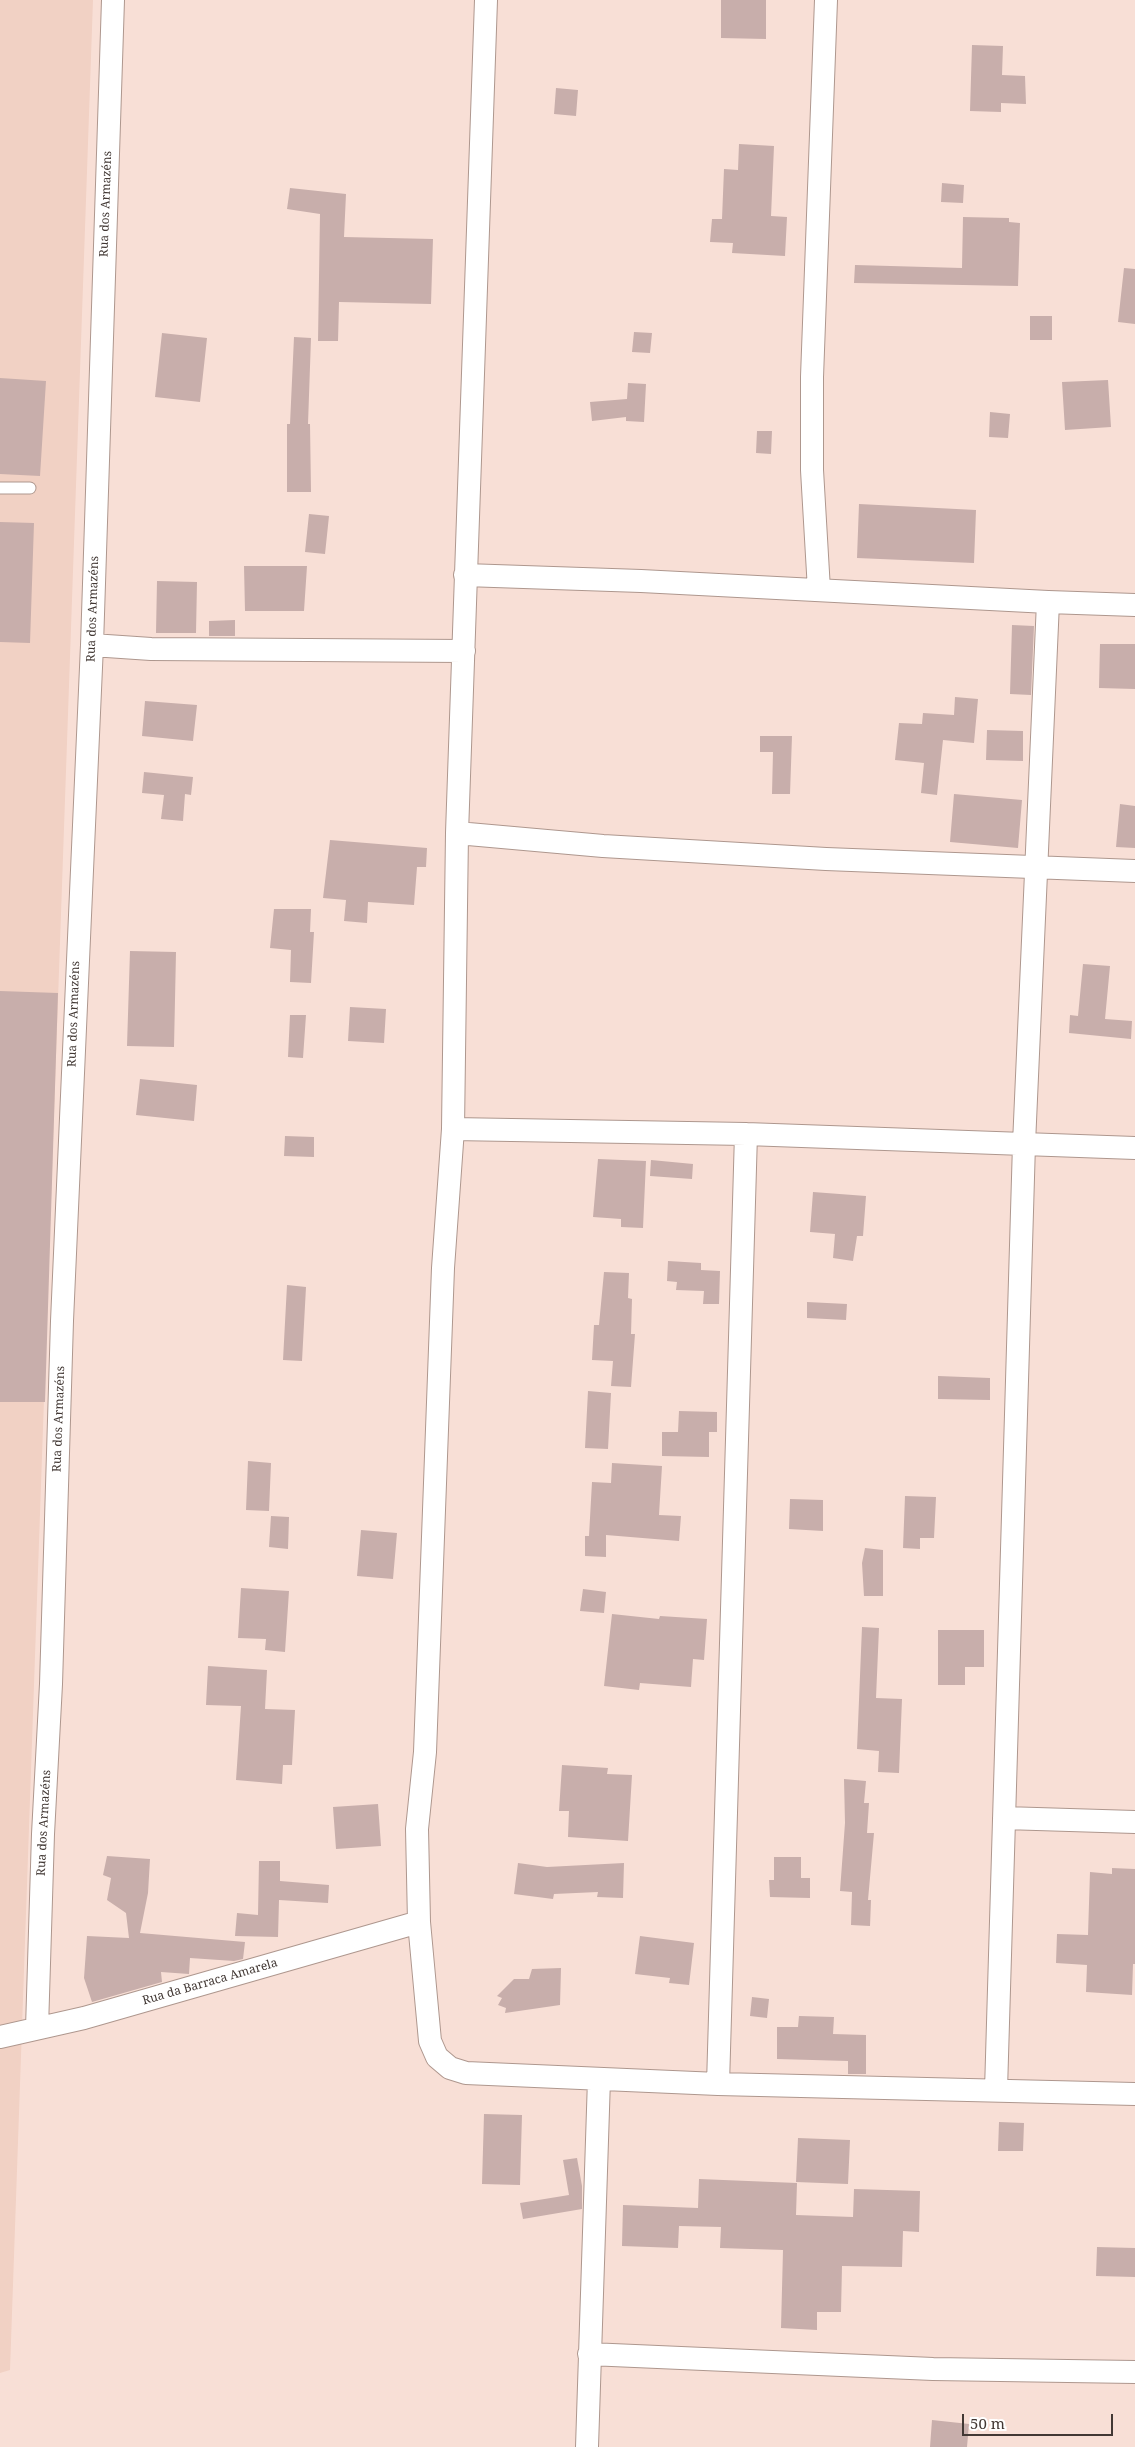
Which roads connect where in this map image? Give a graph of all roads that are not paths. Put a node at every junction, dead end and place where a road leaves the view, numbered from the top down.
1 (113, 0) edge
2 (486, 0) edge
3 (826, 0) edge
4 (0, 488) edge
5 (30, 488) dead end
6 (465, 575) junction
7 (819, 590) junction
8 (1048, 602) junction
9 (1135, 605) edge
10 (92, 645) junction
11 (464, 651) junction
12 (457, 834) junction
13 (1036, 868) junction
14 (1135, 871) edge
15 (453, 1129) junction
16 (746, 1134) junction
17 (1024, 1144) junction
18 (1135, 1148) edge
19 (1004, 1818) junction
20 (1135, 1822) edge
21 (419, 1922) junction
22 (37, 2028) junction
23 (0, 2037) edge
24 (599, 2079) junction
25 (718, 2084) junction
26 (996, 2090) junction
27 (1135, 2094) edge
28 (589, 2354) junction
29 (1135, 2372) edge
30 (587, 2447) edge

1 - 10 street, Rua dos Armazéns
2 - 6 street
3 - 7 street
4 - 5 lane
6 - 7 street
6 - 11 street
7 - 8 street
8 - 9 street
8 - 13 street
10 - 11 street
10 - 22 street, Rua dos Armazéns
11 - 12 street
12 - 13 street
12 - 15 street
13 - 14 street
13 - 17 street
15 - 16 street
15 - 21 street
16 - 17 street
16 - 25 street
17 - 18 street
17 - 19 street
19 - 20 street
19 - 26 street
21 - 22 street, Rua da Barraca Amarela
21 - 24 street
22 - 23 street, Rua da Barraca Amarela
24 - 25 street
24 - 28 street
25 - 26 street
26 - 27 street
28 - 29 street
28 - 30 street

